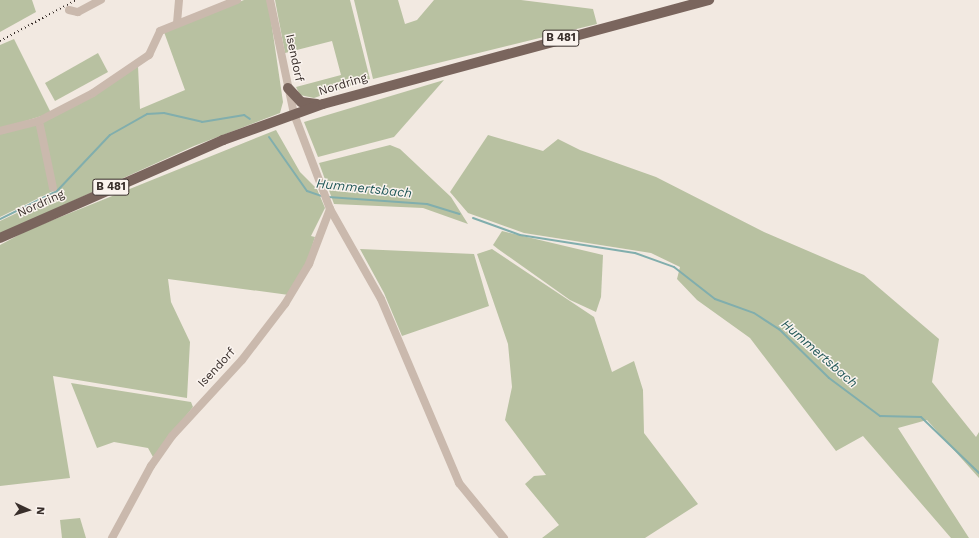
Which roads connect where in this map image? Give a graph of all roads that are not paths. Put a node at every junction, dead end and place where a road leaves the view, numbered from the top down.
1 (101, 0) edge
2 (179, 0) edge
3 (237, 0) edge
4 (270, 0) edge
5 (709, 0) edge
6 (69, 10) dead end
7 (177, 23) junction
8 (288, 88) junction
9 (324, 104) junction
10 (294, 114) junction
11 (39, 121) junction
12 (0, 131) edge
13 (53, 188) dead end
14 (329, 206) junction
15 (0, 238) edge
16 (112, 538) edge
17 (504, 538) edge

1 - 6 street
2 - 7 street
3 - 7 street
4 - 8 street, Isendorf
5 - 9 main road, Nordring / B 481
7 - 11 street
8 - 9 main road
8 - 10 street, Isendorf
9 - 10 main road, Nordring / B 481
10 - 14 street, Isendorf
10 - 15 main road, Nordring / B 481
11 - 12 street
11 - 13 street
14 - 16 street, Isendorf
14 - 17 street, Isendorf

